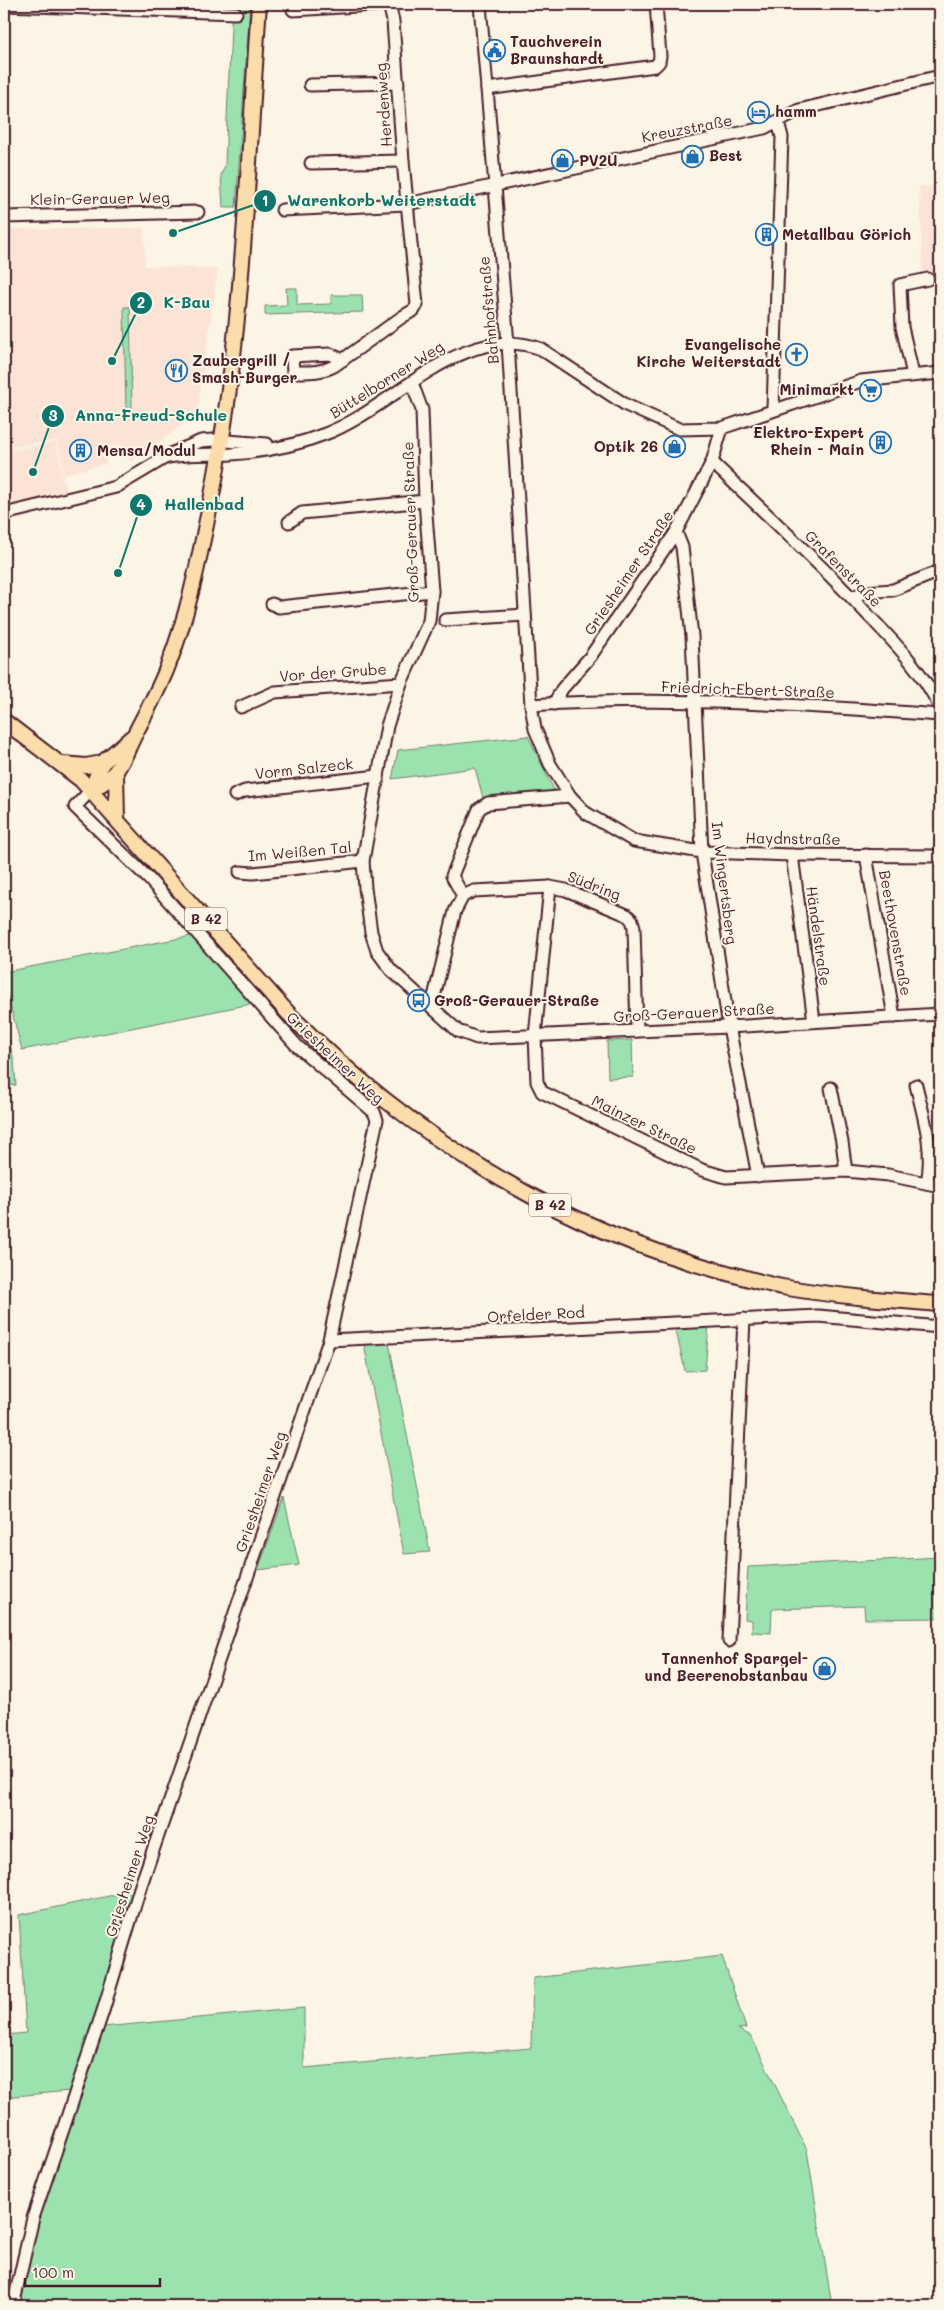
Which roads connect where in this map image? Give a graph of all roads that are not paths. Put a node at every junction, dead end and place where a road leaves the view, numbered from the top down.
1 (259, 4) edge
2 (389, 4) edge
3 (480, 4) edge
4 (656, 4) edge
5 (4, 5) edge
6 (293, 10) dead end
7 (236, 13) dead end
8 (940, 76) edge
9 (398, 83) junction
10 (310, 85) dead end
11 (487, 89) junction
12 (778, 122) junction
13 (403, 160) junction
14 (310, 163) dead end
15 (494, 184) junction
16 (406, 204) junction
17 (282, 210) dead end
18 (198, 212) dead end
19 (4, 216) edge
20 (928, 279) dead end
21 (508, 344) junction
22 (343, 360) dead end
23 (940, 374) edge
24 (913, 375) junction
25 (412, 383) junction
26 (773, 410) junction
27 (722, 428) junction
28 (222, 447) junction
29 (712, 462) junction
30 (425, 501) junction
31 (4, 514) edge
32 (289, 522) dead end
33 (676, 532) junction
34 (940, 571) edge
35 (432, 591) junction
36 (852, 598) junction
37 (272, 604) dead end
38 (525, 615) junction
39 (445, 620) dead end
40 (401, 683) junction
41 (694, 701) junction
42 (554, 704) junction
43 (531, 706) junction
44 (241, 707) dead end
45 (940, 708) edge
46 (940, 715) edge
47 (4, 721) edge
48 (135, 734) junction
49 (102, 763) junction
50 (63, 764) junction
51 (116, 773) junction
52 (378, 776) junction
53 (91, 790) junction
54 (235, 795) dead end
55 (570, 796) junction
56 (117, 819) junction
57 (702, 852) junction
58 (792, 855) junction
59 (866, 855) junction
60 (940, 856) edge
61 (363, 861) junction
62 (240, 872) dead end
63 (550, 887) junction
64 (463, 896) junction
65 (432, 1005) junction
66 (940, 1014) edge
67 (894, 1017) junction
68 (814, 1021) junction
69 (730, 1027) junction
70 (637, 1031) junction
71 (535, 1036) junction
72 (916, 1085) dead end
73 (831, 1088) dead end
74 (846, 1171) junction
75 (758, 1176) junction
76 (928, 1183) junction
77 (940, 1186) edge
78 (940, 1304) edge
79 (744, 1319) junction
80 (940, 1327) edge
81 (329, 1340) junction
82 (729, 1641) dead end
83 (13, 2306) edge

1 - 28 main road
2 - 6 street
2 - 9 street, Herdenweg
3 - 11 street, Bahnhofstraße
4 - 11 street
5 - 7 street
8 - 12 street, Kreuzstraße
9 - 10 street
9 - 13 street, Herdenweg
11 - 15 street, Bahnhofstraße
12 - 15 street, Kreuzstraße
12 - 26 street
13 - 14 street
13 - 16 street, Herdenweg
15 - 16 street
15 - 21 street, Bahnhofstraße
16 - 17 street
16 - 22 street, Herdenweg
18 - 19 street, Klein-Gerauer Weg
20 - 24 street
21 - 25 street, Büttelborner Weg
21 - 27 street, Büttelborner Weg
21 - 38 street, Bahnhofstraße
23 - 24 street, Büttelborner Weg
24 - 26 street, Büttelborner Weg
25 - 28 street, Büttelborner Weg
25 - 30 street, Groß-Gerauer Straße
26 - 27 street, Büttelborner Weg
27 - 29 street, Griesheimer Straße
28 - 31 street, Büttelborner Weg
28 - 48 main road
29 - 33 street, Griesheimer Straße
29 - 36 street, Grafenstraße
30 - 32 street
30 - 35 street, Groß-Gerauer Straße
33 - 41 street, Im Wingertsberg
33 - 42 street, Griesheimer Straße
34 - 36 street
35 - 37 street
35 - 40 street, Groß-Gerauer Straße
36 - 45 street, Grafenstraße
38 - 39 street
38 - 43 street, Bahnhofstraße
40 - 44 street, Vor der Grube
40 - 52 street, Groß-Gerauer Straße
41 - 42 street, Friedrich-Ebert-Straße
41 - 46 street, Friedrich-Ebert-Straße
41 - 57 street, Im Wingertsberg
42 - 43 street
43 - 55 street, Haydnstraße
47 - 50 main road, B 42
48 - 49 main road
48 - 51 main road
49 - 50 main road
49 - 53 main road
50 - 53 main road, B 42
51 - 53 main road
51 - 56 main road
52 - 54 street, Vorm Salzeck
52 - 61 street, Groß-Gerauer Straße
53 - 56 main road, B 42
53 - 81 street, Griesheimer Weg
55 - 57 street, Haydnstraße
55 - 64 street
56 - 78 main road, B 42
57 - 58 street, Haydnstraße
57 - 69 street, Im Wingertsberg
58 - 59 street, Haydnstraße
58 - 68 street, Händelstraße
59 - 60 street, Haydnstraße
59 - 67 street, Beethovenstraße
61 - 62 street, Im Weißen Tal
61 - 65 street, Groß-Gerauer Straße
63 - 64 street, Südring
63 - 70 street, Südring
63 - 71 street, Mainzer Straße
64 - 65 street
65 - 71 street, Groß-Gerauer Straße
66 - 67 street, Groß-Gerauer Straße
67 - 68 street, Groß-Gerauer Straße
68 - 69 street, Groß-Gerauer Straße
69 - 70 street, Groß-Gerauer Straße
69 - 75 street, Im Wingertsberg
70 - 71 street, Groß-Gerauer Straße
71 - 75 street, Mainzer Straße
72 - 76 street
73 - 74 street
74 - 75 street, Mainzer Straße
74 - 76 street, Mainzer Straße
76 - 77 street, Mainzer Straße
79 - 80 street, Orfelder Rod
79 - 81 street, Orfelder Rod
79 - 82 street
81 - 83 street, Griesheimer Weg

